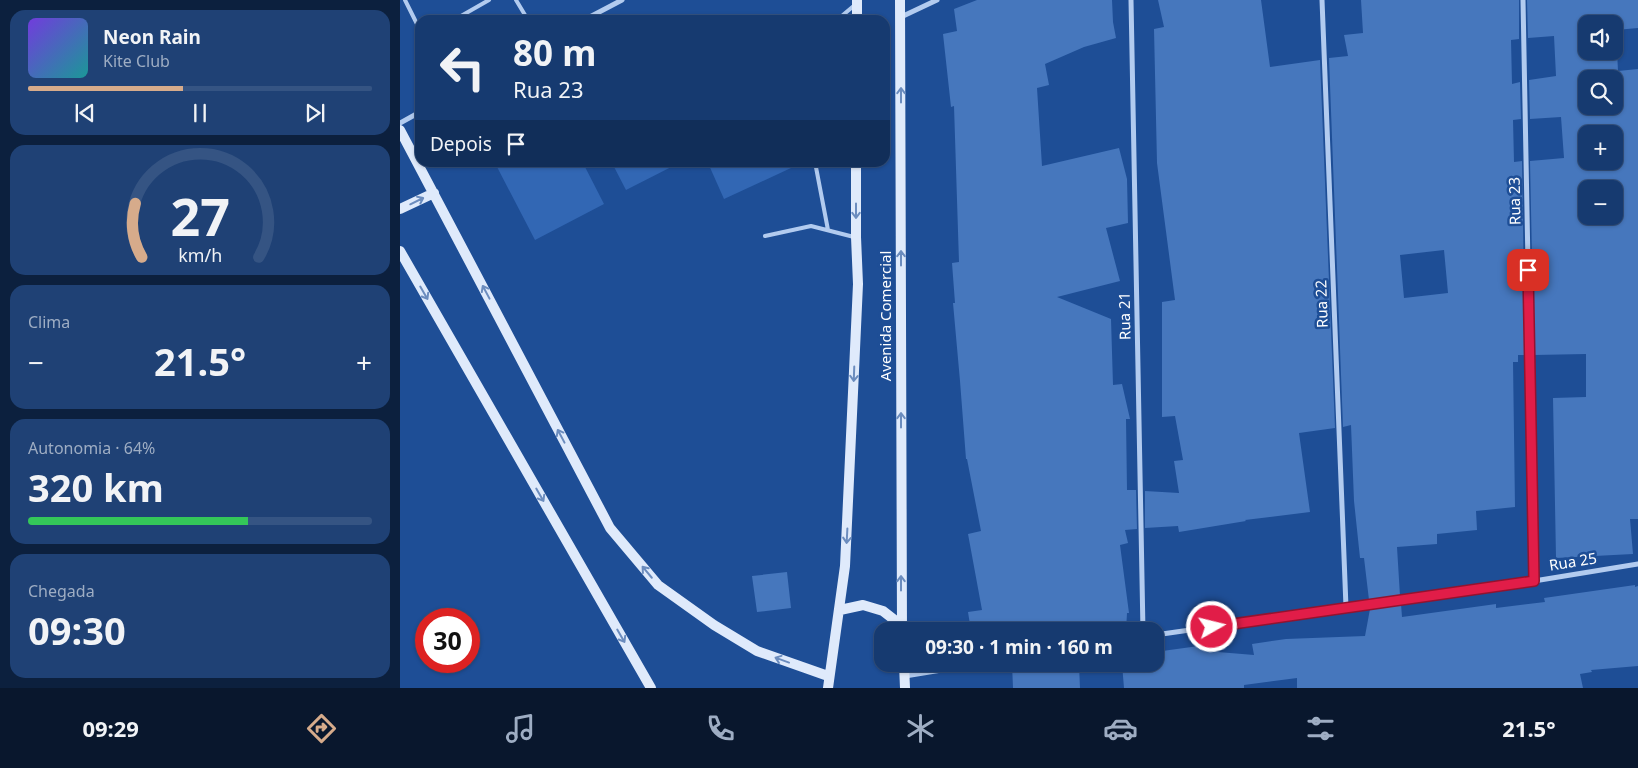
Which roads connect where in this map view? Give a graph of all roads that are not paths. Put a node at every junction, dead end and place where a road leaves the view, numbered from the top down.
1 (405, 0) edge
2 (489, 0) edge
3 (516, 0) edge
4 (622, 0) edge
5 (900, 0) edge
6 (937, 0) edge
7 (1131, 0) edge
8 (1322, 0) edge
9 (1523, 0) edge
10 (857, 2) edge
11 (463, 15) edge
12 (525, 15) edge
13 (594, 15) edge
14 (843, 15) edge
15 (857, 15) edge
16 (901, 17) junction
17 (415, 20) edge
18 (415, 115) edge
19 (400, 123) edge
20 (400, 130) edge
21 (415, 158) edge
22 (420, 167) edge
23 (816, 167) edge
24 (856, 167) edge
25 (434, 193) junction
26 (400, 209) edge
27 (828, 230) junction
28 (765, 236) dead end
29 (856, 237) junction
30 (400, 251) edge
31 (1638, 564) edge
32 (1534, 581) junction
33 (1346, 607) junction
34 (840, 610) junction
35 (895, 622) edge
36 (902, 622) edge
37 (1143, 622) edge
38 (1164, 635) edge
39 (904, 672) edge
40 (929, 672) edge
41 (828, 676) junction
42 (904, 676) junction
43 (651, 688) edge
44 (828, 688) edge
45 (905, 688) edge

1 - 17 lane
2 - 11 lane
3 - 12 lane
4 - 13 street
5 - 16 street, Avenida Comercial
6 - 16 street
7 - 37 street, Rua 21
8 - 33 street, Rua 22
9 - 32 street, Rua 23
10 - 14 lane
10 - 15 street
36 -> 16 street, Avenida Comercial
18 - 19 street
20 - 21 street
22 - 25 street
23 - 27 lane
24 -> 29 street, Avenida Comercial
26 -> 25 street
41 -> 25 street
27 - 28 lane
27 - 29 lane
29 -> 34 street, Avenida Comercial
30 -> 43 street
31 - 32 street, Rua 25
32 - 33 street, Rua 25
33 - 38 street, Rua 25
34 - 35 street
34 - 41 street, Avenida Comercial
39 - 42 street
40 - 42 street
41 - 44 street, Avenida Comercial
42 - 45 street

